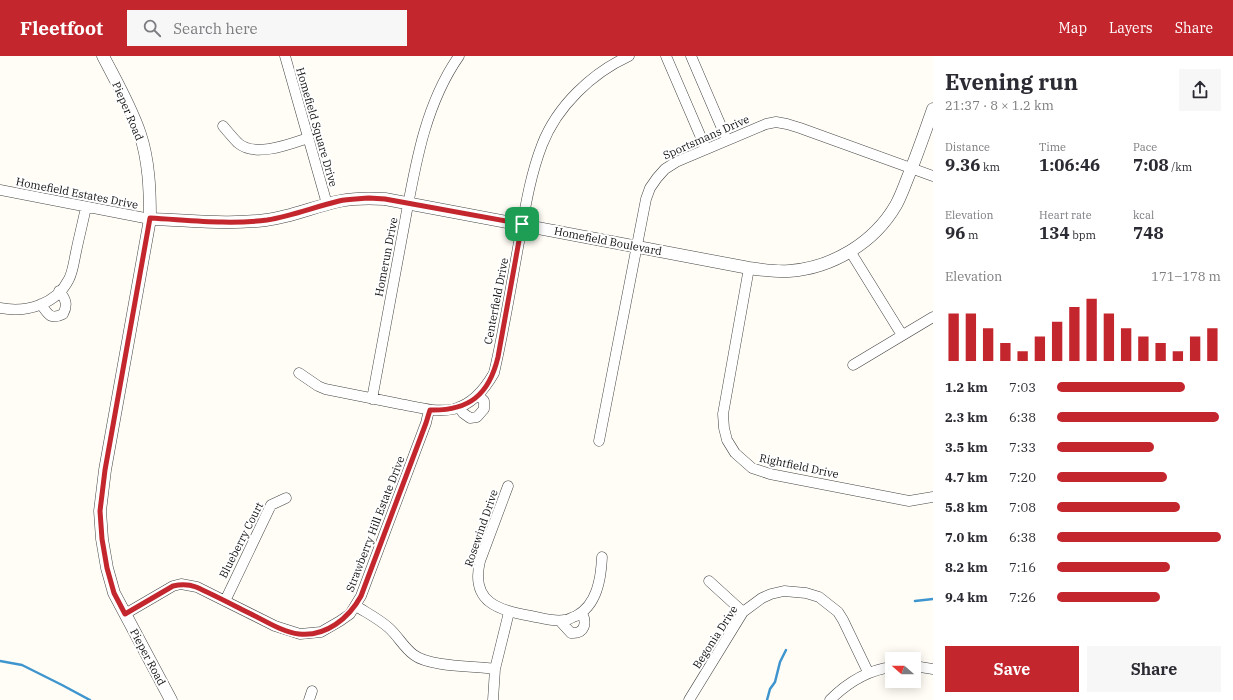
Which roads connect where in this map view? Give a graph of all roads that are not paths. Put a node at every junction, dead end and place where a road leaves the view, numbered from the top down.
1 (103, 56) edge
2 (284, 56) edge
3 (459, 56) edge
4 (629, 56) edge
5 (666, 56) edge
6 (691, 56) edge
7 (933, 109) edge
8 (223, 126) dead end
9 (308, 138) junction
10 (727, 140) junction
11 (706, 149) junction
12 (911, 168) junction
13 (933, 176) edge
14 (0, 190) edge
15 (408, 203) junction
16 (327, 204) junction
17 (86, 207) junction
18 (150, 218) junction
19 (522, 224) junction
20 (636, 246) junction
21 (850, 251) junction
22 (749, 268) junction
23 (59, 291) junction
24 (41, 304) junction
25 (0, 308) edge
26 (933, 317) edge
27 (902, 336) junction
28 (853, 365) dead end
29 (299, 373) dead end
30 (478, 395) junction
31 (372, 399) junction
32 (459, 407) junction
33 (430, 410) junction
34 (600, 442) dead end
35 (508, 486) dead end
36 (933, 497) edge
37 (286, 498) dead end
38 (602, 558) dead end
39 (709, 581) dead end
40 (224, 601) junction
41 (356, 606) junction
42 (508, 612) junction
43 (743, 612) junction
44 (582, 613) junction
45 (125, 614) junction
46 (564, 620) junction
47 (921, 667) edge
48 (885, 668) edge
49 (933, 669) edge
50 (495, 670) junction
51 (868, 672) junction
52 (171, 700) edge
53 (493, 700) edge
54 (689, 700) edge
55 (830, 700) edge

1 - 18 street, Pieper Road
2 - 9 street, Homefield Square Drive
3 - 15 street, Homerun Drive
4 - 19 street, Centerfield Drive
5 - 11 street
6 - 10 street
7 - 12 street, Homefield Boulevard
8 - 9 street
9 - 16 street, Homefield Square Drive
10 - 11 street, Sportsmans Drive
10 - 12 street, Sportsmans Drive
11 - 20 street, Sportsmans Drive
12 - 13 street, Sportsmans Drive
12 - 21 street, Homefield Boulevard
14 - 17 street, Homefield Estates Drive
15 - 16 street, Homefield Boulevard
15 - 19 street, Homefield Boulevard
15 - 31 street, Homerun Drive
16 - 18 street, Homefield Boulevard
17 - 18 street, Homefield Estates Drive
17 - 23 street
18 - 45 street, Pieper Road
19 - 20 street, Homefield Boulevard
19 - 30 street, Centerfield Drive
20 - 22 street, Homefield Boulevard
20 - 34 street, Sportsmans Drive
21 - 22 street, Homefield Boulevard
21 - 27 street
22 - 36 street, Rightfield Drive
23 - 24 street
23 - 24 street
24 - 25 street
26 - 27 street
27 - 28 street
29 - 31 street, Centerfield Drive
30 - 32 street, Centerfield Drive
30 - 32 street
31 - 33 street, Centerfield Drive
32 - 33 street, Centerfield Drive
33 - 41 street, Strawberry Hill Estate Drive
35 - 42 street, Rosewind Drive
37 - 40 street, Blueberry Court
38 - 44 street
39 - 43 street
40 - 41 street, Strawberry Hill Estate Drive
40 - 45 street, Strawberry Hill Estate Drive
41 - 50 street
42 - 46 street, Rosewind Drive
42 - 50 street
43 - 51 street, Begonia Drive
43 - 54 street, Begonia Drive
44 - 46 street
44 - 46 street
45 - 52 street, Pieper Road
47 - 49 street
48 - 51 street
50 - 53 street
51 - 55 street

